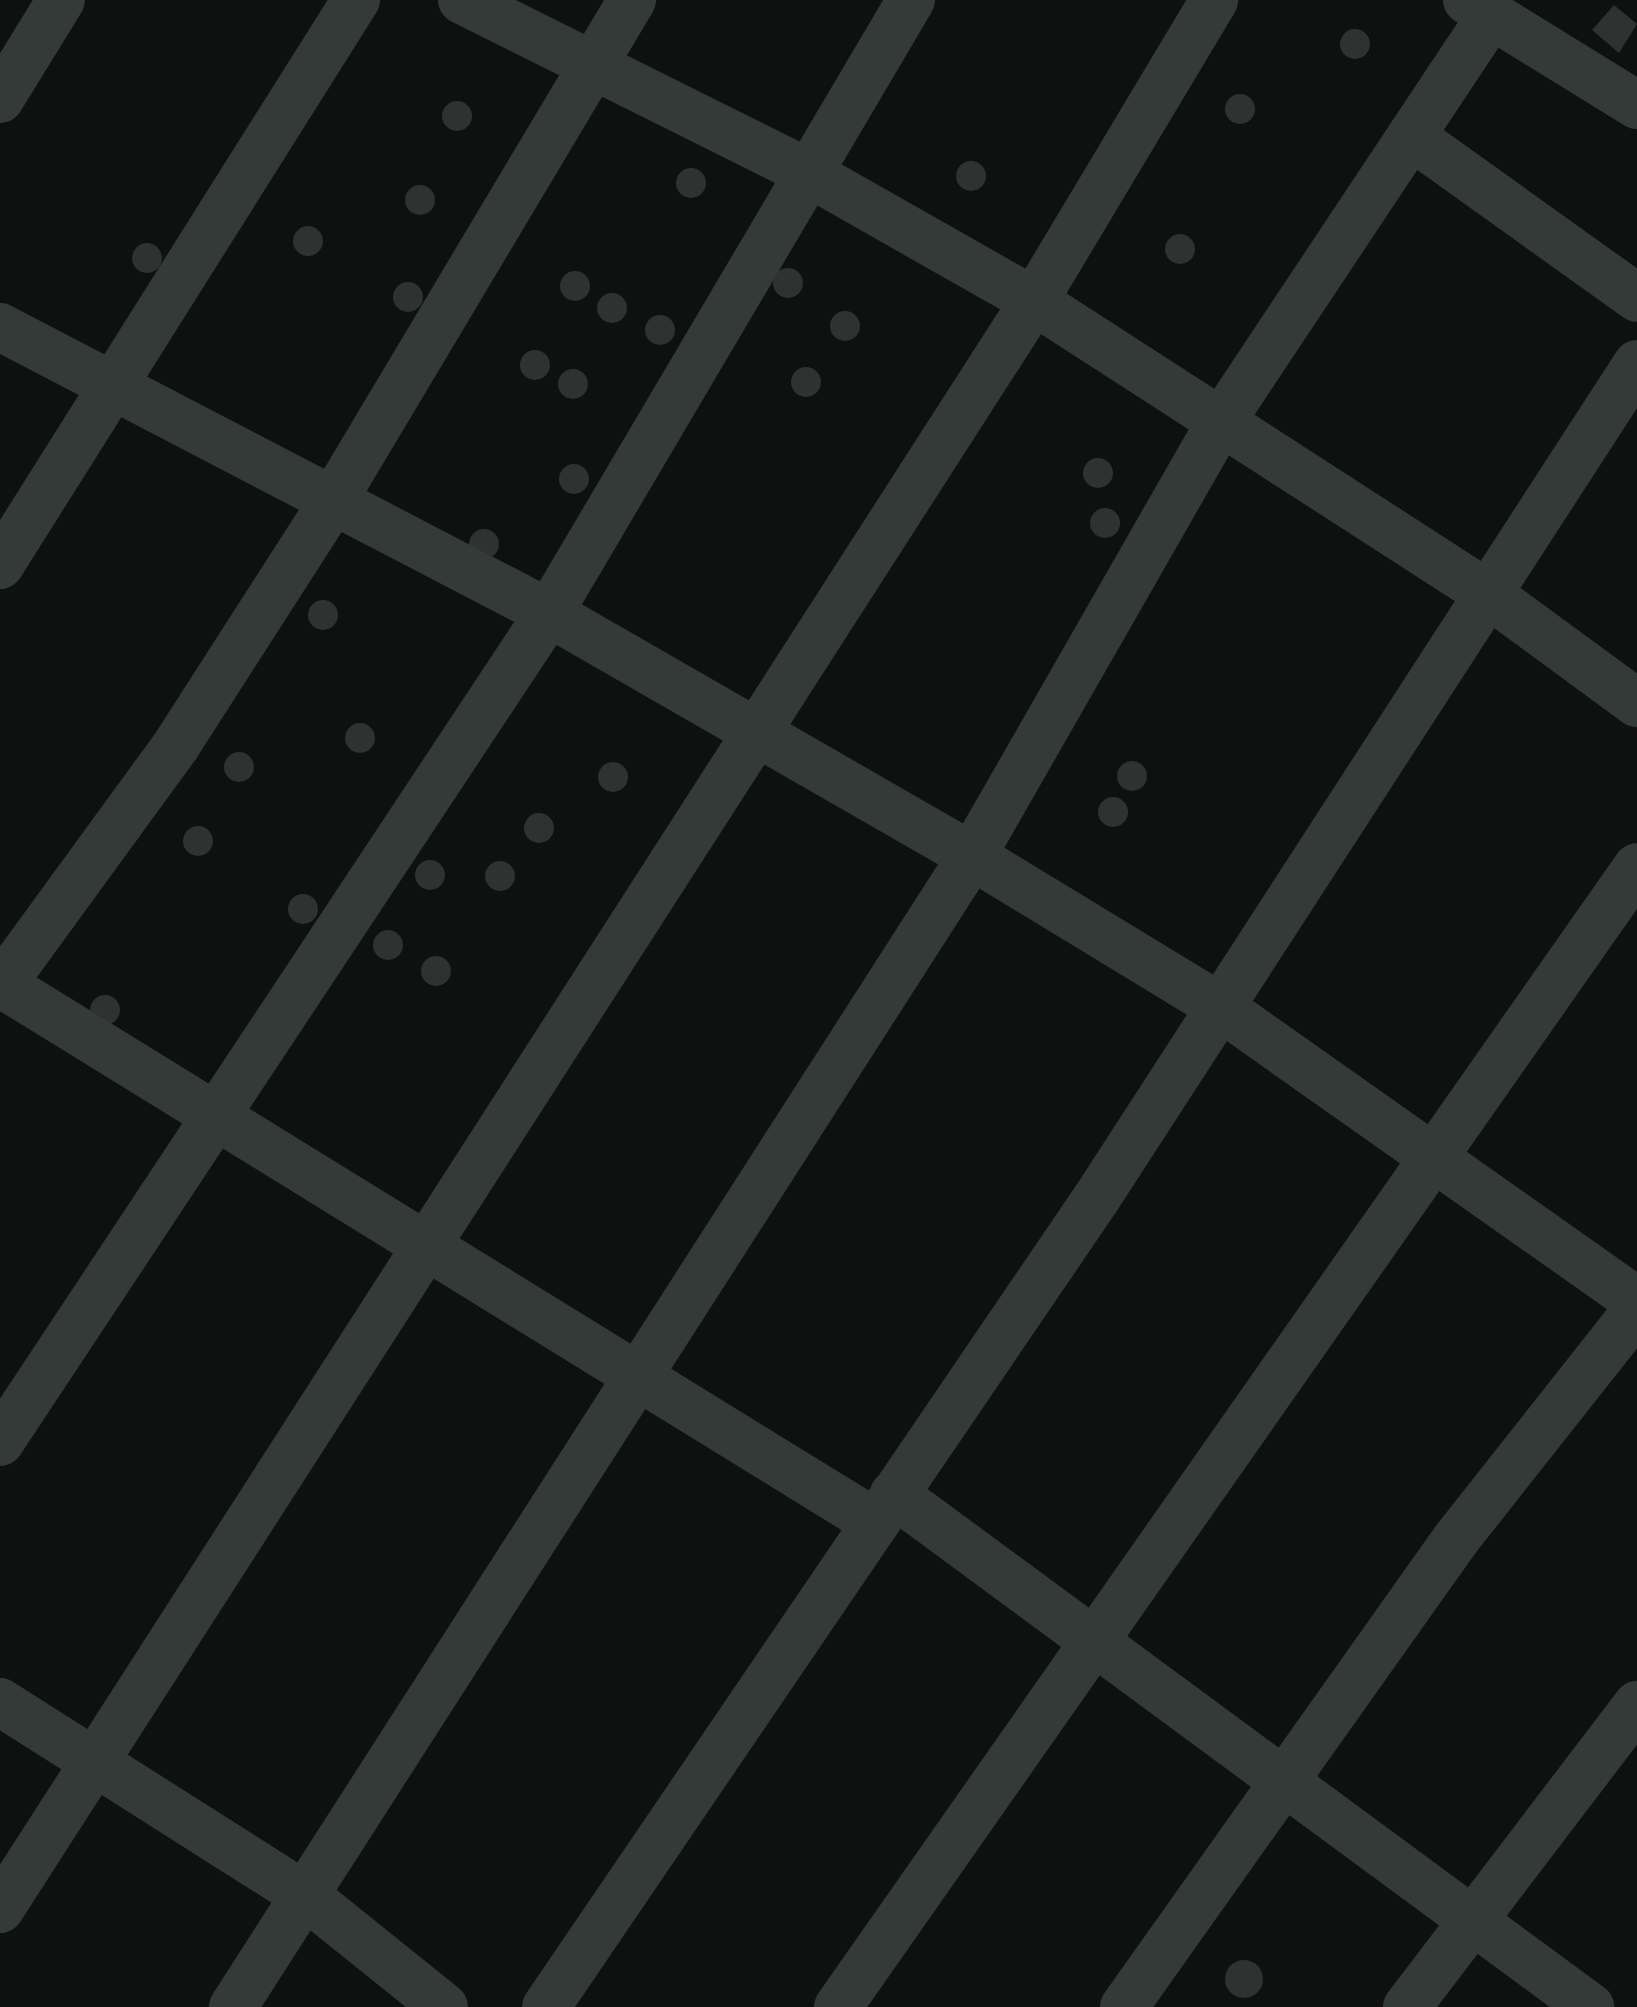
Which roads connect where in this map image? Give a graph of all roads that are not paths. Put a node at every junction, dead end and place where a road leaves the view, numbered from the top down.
1 (61, 0) edge
2 (356, 0) edge
3 (462, 0) edge
4 (632, 0) edge
5 (912, 0) edge
6 (1214, 0) edge
7 (1478, 9) edge
8 (591, 70) junction
9 (0, 99) edge
10 (1637, 105) edge
11 (1411, 136) junction
12 (805, 171) junction
13 (1637, 298) edge
14 (1034, 301) junction
15 (0, 327) edge
16 (1637, 364) edge
17 (112, 390) junction
18 (1217, 428) junction
19 (331, 504) junction
20 (0, 565) edge
21 (1488, 594) junction
22 (549, 613) junction
23 (1637, 703) edge
24 (756, 736) junction
25 (972, 856) junction
26 (1637, 867) edge
27 (0, 985) edge
28 (1220, 1007) junction
29 (214, 1112) junction
30 (1430, 1158) junction
31 (430, 1242) junction
32 (1637, 1301) edge
33 (1637, 1310) edge
34 (642, 1379) junction
35 (0, 1442) edge
36 (884, 1508) junction
37 (1090, 1637) junction
38 (0, 1702) edge
39 (1637, 1705) edge
40 (97, 1766) junction
41 (1284, 1780) junction
42 (306, 1896) junction
43 (0, 1909) edge
44 (1475, 1917) junction
45 (233, 2007) edge
46 (444, 2007) edge
47 (546, 2007) edge
48 (838, 2007) edge
49 (1124, 2007) edge
50 (1407, 2007) edge
51 (1590, 2007) edge

1 - 9 street
2 - 17 street
3 - 8 street
4 - 8 street
5 - 12 street
6 - 14 street
7 - 10 street
7 - 11 street
8 - 12 street
8 - 19 street
11 - 13 street
11 - 18 street
12 - 14 street
12 - 22 street
14 - 18 street
14 - 24 street
15 - 17 street
16 - 21 street
17 - 19 street
17 - 20 street
18 - 21 street
18 - 25 street
19 - 22 street
19 - 27 street
21 - 23 street
21 - 28 street
22 - 24 street
22 - 29 street
24 - 25 street
24 - 31 street
25 - 28 street
25 - 34 street
26 - 30 street
27 - 29 street
28 - 30 street
28 - 36 street
29 - 31 street
29 - 35 street
30 - 32 street
30 - 37 street
31 - 34 street
31 - 40 street
33 - 41 street
34 - 36 street
34 - 42 street
36 - 37 street
36 - 47 street
37 - 41 street
37 - 48 street
38 - 40 street
39 - 44 street
40 - 42 street
40 - 43 street
41 - 44 street
41 - 49 street
42 - 45 street
42 - 46 street
44 - 50 street
44 - 51 street

